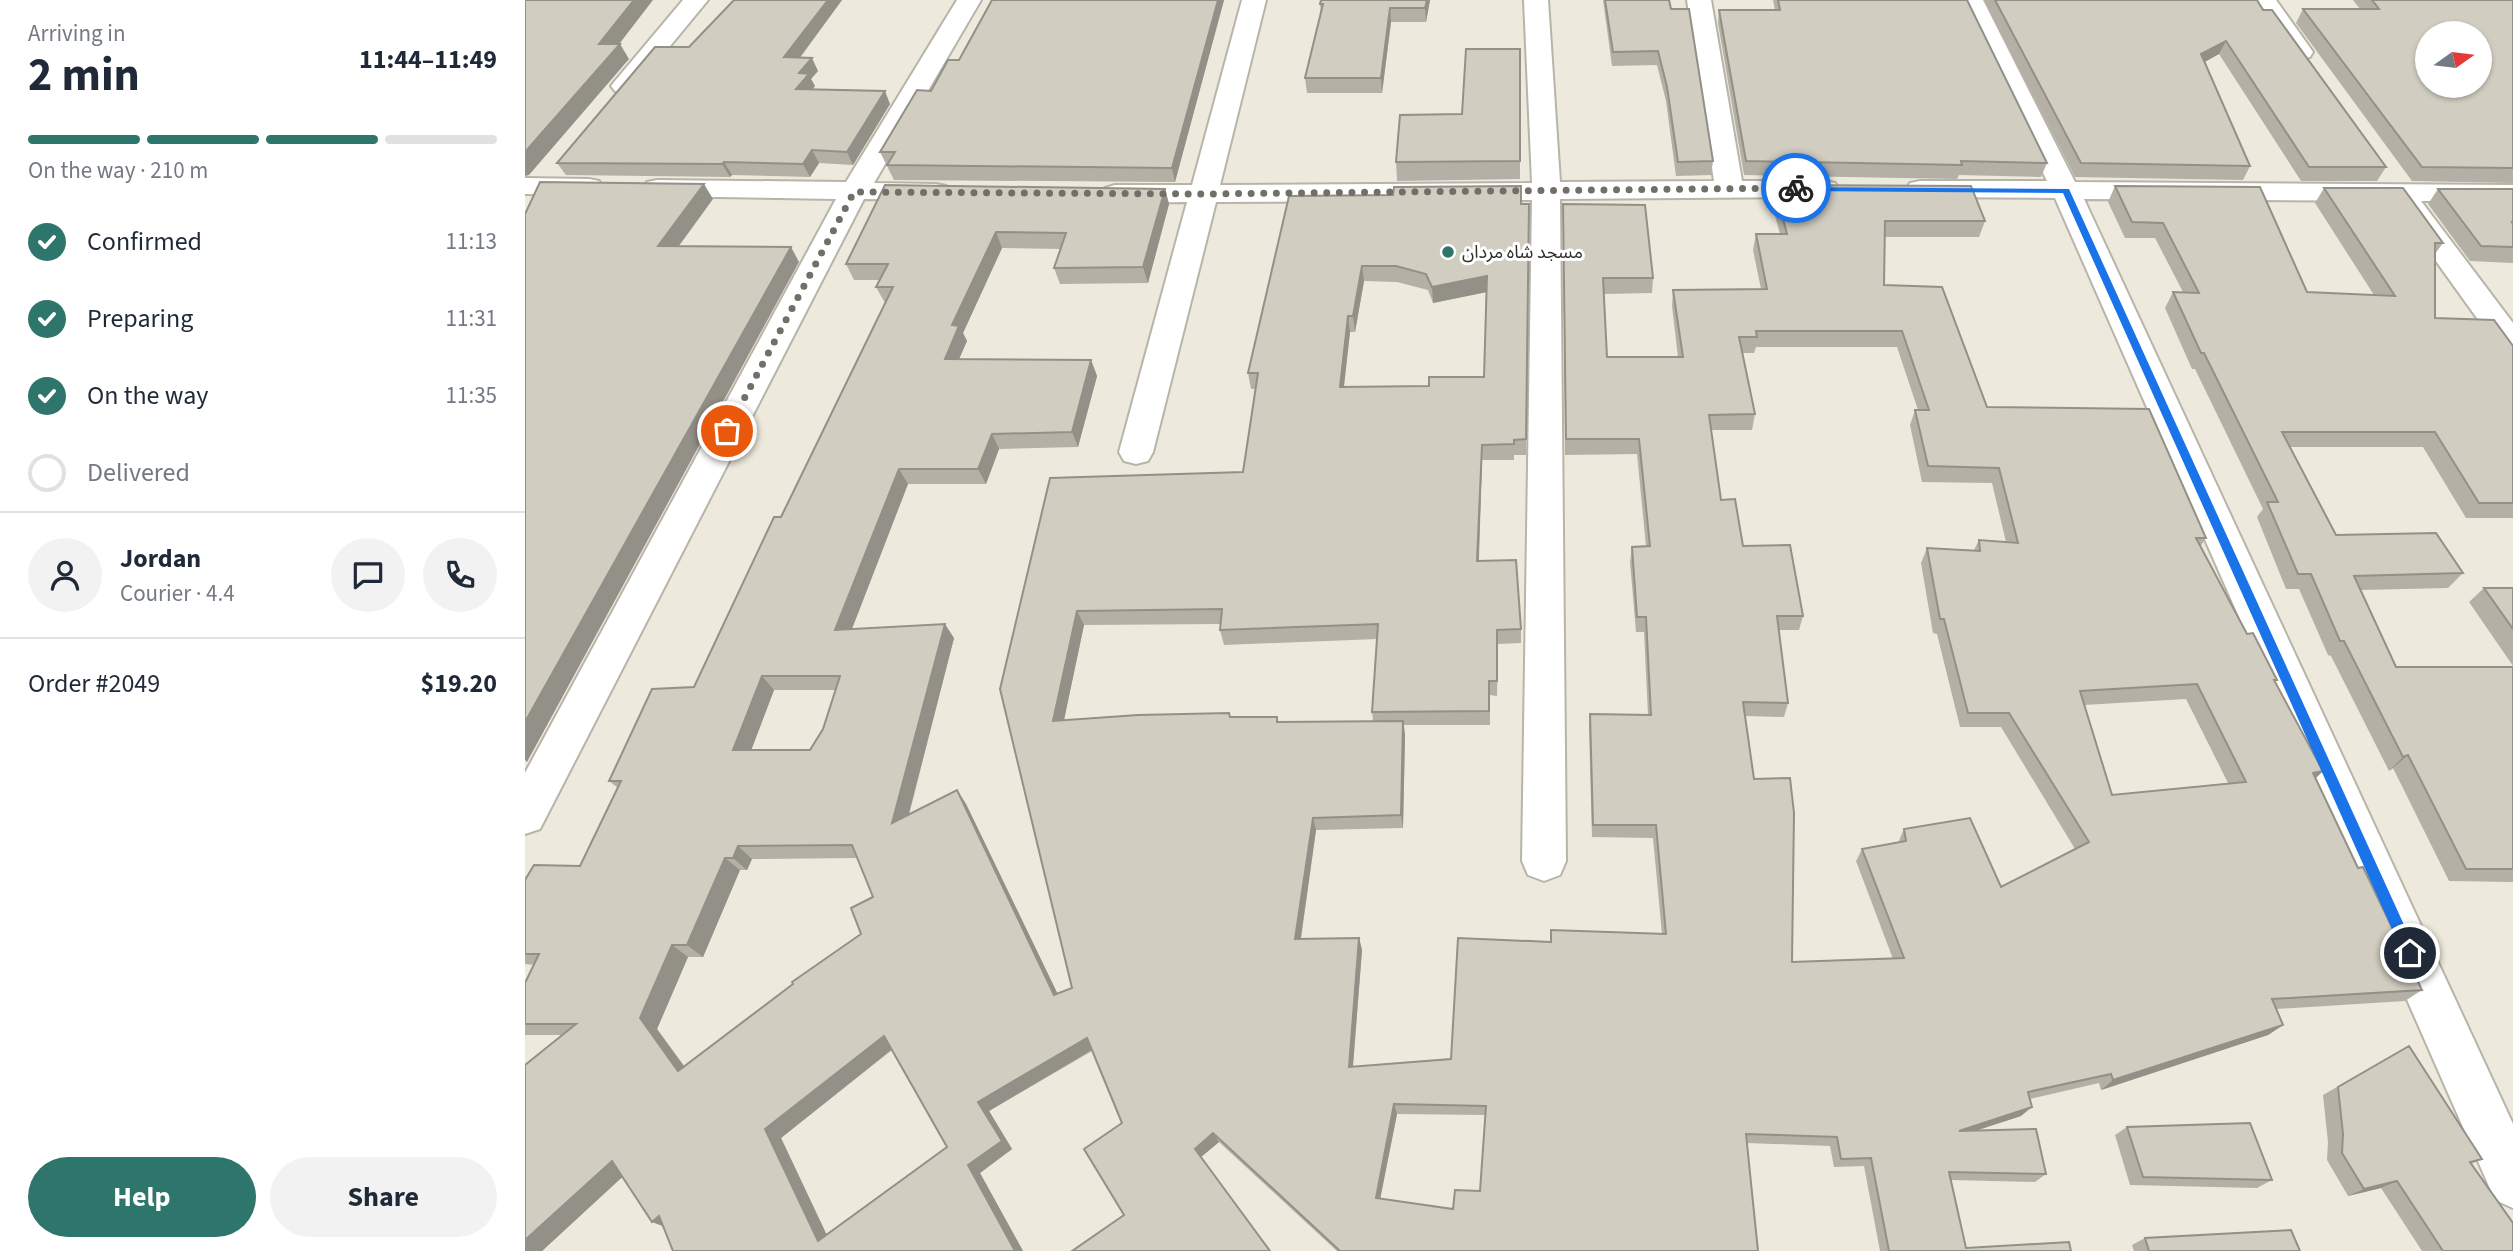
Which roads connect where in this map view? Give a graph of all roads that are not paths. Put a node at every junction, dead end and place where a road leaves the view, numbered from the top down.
1 (697, 0) edge
2 (968, 0) edge
3 (1254, 0) edge
4 (1535, 0) edge
5 (1699, 0) edge
6 (1971, 0) edge
7 (2264, 0) edge
8 (2312, 68) edge
9 (609, 103) edge
10 (2393, 181) junction
11 (537, 187) edge
12 (1729, 188) junction
13 (1850, 189) edge
14 (1891, 189) edge
15 (1546, 190) junction
16 (2066, 191) junction
17 (854, 192) junction
18 (965, 192) edge
19 (1090, 193) edge
20 (2513, 193) edge
21 (1201, 194) junction
22 (2513, 346) edge
23 (1136, 452) dead end
24 (525, 815) edge
25 (1544, 861) dead end
26 (2513, 1182) edge

1 - 9 street
2 - 17 street
3 - 21 street
4 - 15 street
5 - 12 street
6 - 16 street
7 - 8 street
10 - 16 street
10 - 20 street
10 - 22 street
11 - 17 street
12 - 13 street
12 - 15 street
14 - 16 street
15 - 21 street
15 - 25 street
16 - 26 street
17 - 18 street
17 - 24 street
19 - 21 street
21 - 23 street

